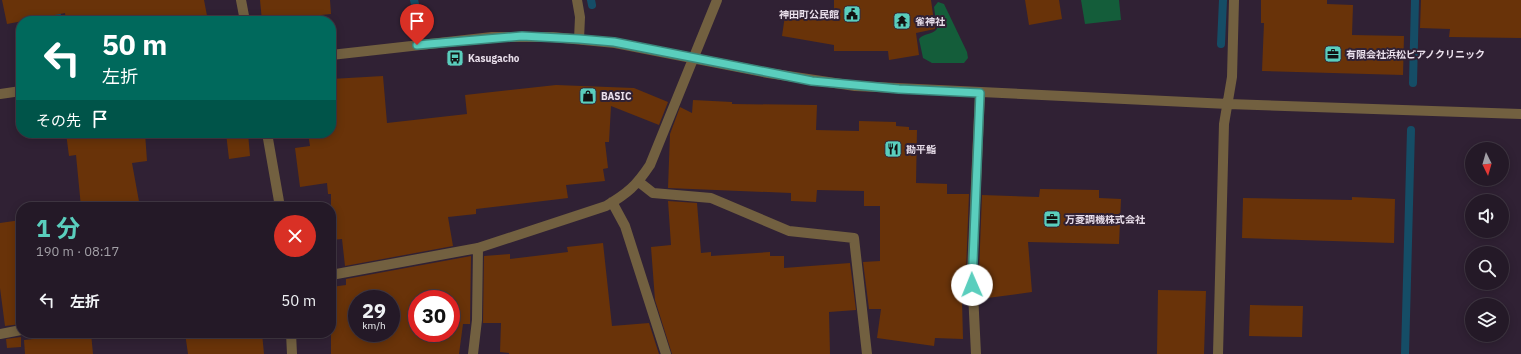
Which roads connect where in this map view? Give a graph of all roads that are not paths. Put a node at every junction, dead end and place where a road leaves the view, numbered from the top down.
1 (241, 0) edge
2 (577, 0) edge
3 (717, 0) edge
4 (1234, 0) edge
5 (244, 16) edge
6 (579, 39) junction
7 (336, 54) edge
8 (694, 58) junction
9 (16, 92) edge
10 (980, 93) junction
11 (0, 94) edge
12 (1228, 104) junction
13 (1521, 114) edge
14 (268, 138) edge
15 (639, 182) junction
16 (279, 202) edge
17 (612, 202) junction
18 (478, 248) junction
19 (336, 274) edge
20 (16, 331) edge
21 (0, 334) edge
22 (291, 338) edge
23 (292, 354) edge
24 (473, 354) edge
25 (666, 354) edge
26 (867, 354) edge
27 (976, 354) edge
28 (1218, 354) edge

1 - 5 street
2 - 6 street
3 - 8 street
4 - 12 street
6 - 7 street
6 - 8 street
8 - 10 street
8 - 15 street
9 - 11 street
10 - 12 street
10 - 27 street
12 - 13 street
12 - 28 street
14 - 16 street
15 - 17 street
15 - 26 street
17 - 18 street
17 - 25 street
18 - 19 street
18 - 24 street
20 - 21 street
22 - 23 street

